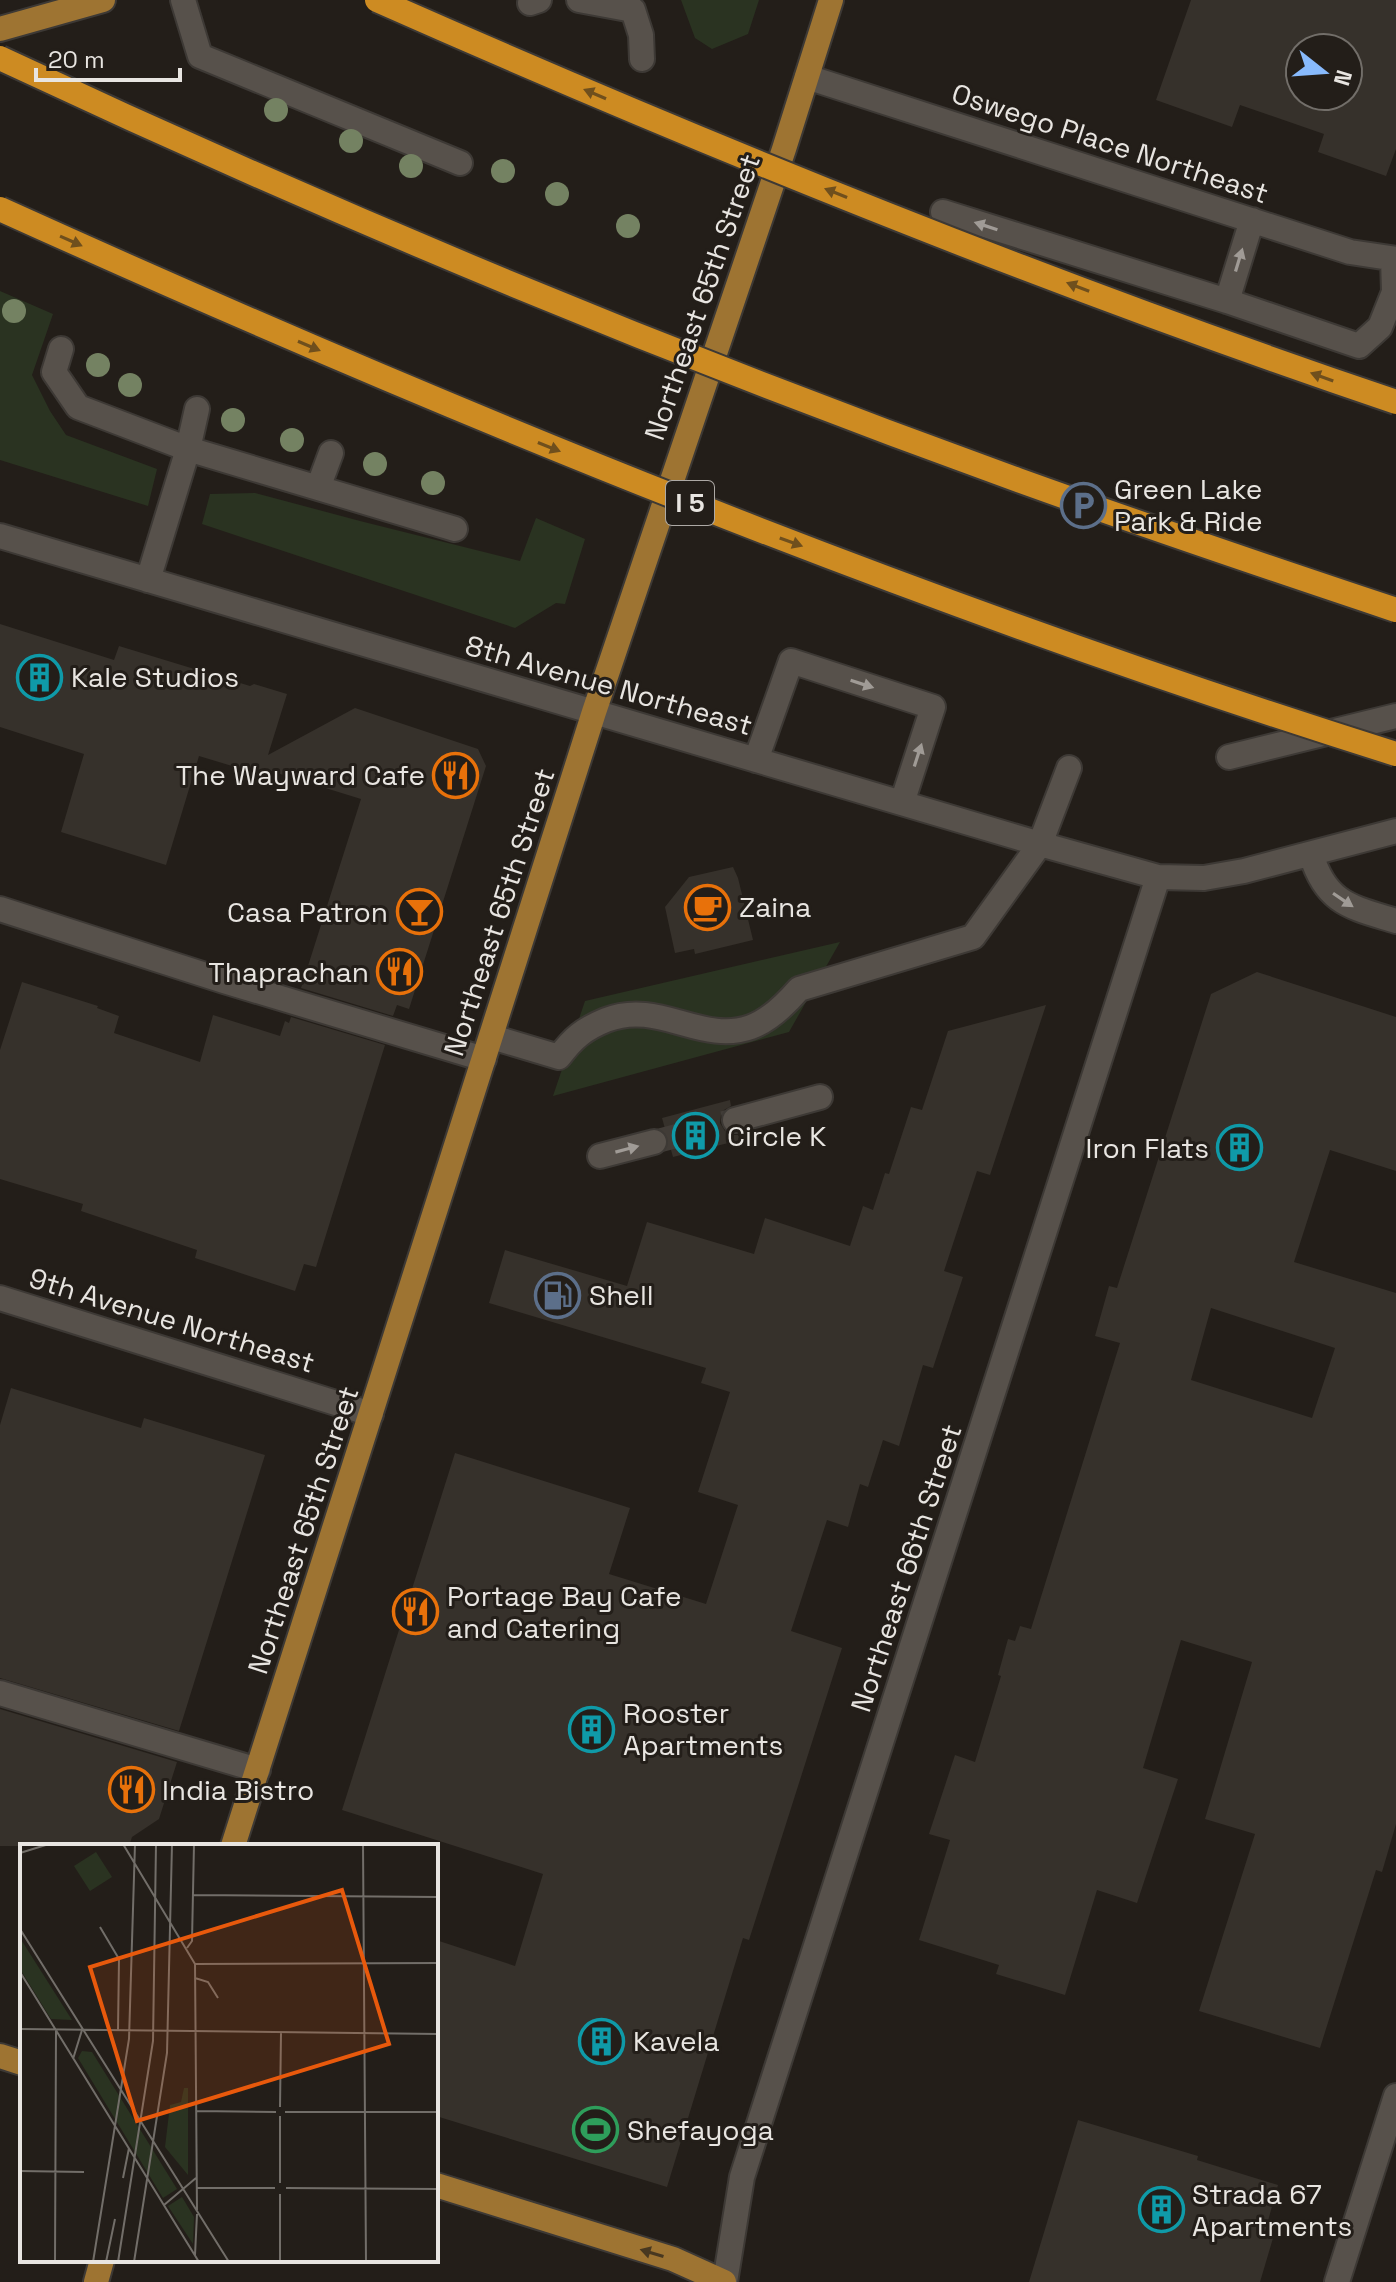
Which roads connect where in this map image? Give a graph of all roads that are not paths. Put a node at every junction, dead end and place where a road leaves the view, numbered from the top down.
1 (103, 0) edge
2 (183, 0) edge
3 (377, 0) edge
4 (579, 0) edge
5 (831, 0) edge
6 (0, 29) edge
7 (0, 58) edge
8 (642, 59) dead end
9 (807, 77) junction
10 (460, 163) dead end
11 (0, 209) edge
12 (943, 212) dead end
13 (1252, 220) junction
14 (1394, 259) edge
15 (1227, 301) junction
16 (1388, 327) edge
17 (61, 349) dead end
18 (1396, 402) edge
19 (197, 409) dead end
20 (188, 449) junction
21 (331, 453) dead end
22 (318, 488) junction
23 (455, 529) dead end
24 (0, 536) edge
25 (148, 580) junction
26 (1396, 610) edge
27 (594, 712) junction
28 (1393, 717) edge
29 (1396, 754) edge
30 (1229, 757) dead end
31 (756, 760) junction
32 (1069, 768) dead end
33 (902, 803) junction
34 (1396, 831) edge
35 (1040, 844) junction
36 (1311, 854) junction
37 (1158, 877) junction
38 (0, 909) edge
39 (1396, 921) edge
40 (488, 1048) junction
41 (820, 1097) dead end
42 (735, 1120) tunnel mouth
43 (654, 1142) tunnel mouth
44 (600, 1156) dead end
45 (0, 1298) edge
46 (371, 1414) junction
47 (0, 1693) edge
48 (258, 1770) junction
49 (234, 1844) edge
50 (0, 2056) edge
51 (20, 2062) edge
52 (1396, 2096) edge
53 (438, 2186) edge
54 (101, 2262) edge
55 (96, 2282) edge
56 (724, 2282) edge
57 (1337, 2282) edge

1 - 6 main road
2 - 10 street
18 -> 3 highway, bridge
4 - 8 street
5 - 9 main road, Northeast 65th Street
7 - 26 highway, bridge
9 - 13 street, Oswego Place Northeast
9 - 27 main road, Northeast 65th Street
11 -> 29 highway, I 5, bridge
15 -> 12 street
13 - 14 street, Oswego Place Northeast
15 -> 13 street
14 - 16 street
15 - 16 street
17 - 20 street
19 - 20 street
20 - 22 street
20 - 25 street
21 - 22 street
22 - 23 street
24 - 25 street, 8th Avenue Northeast
25 - 27 street, 8th Avenue Northeast
27 - 31 street, 8th Avenue Northeast
27 - 40 main road, Northeast 65th Street
28 - 30 street
31 - 33 street, 8th Avenue Northeast
31 - 33 street
32 - 35 street
33 - 35 street, 8th Avenue Northeast
34 - 36 street, 8th Avenue Northeast
35 - 37 street, 8th Avenue Northeast
35 - 40 street
36 - 37 street, 8th Avenue Northeast
36 -> 39 street
37 - 56 street, Northeast 66th Street
38 - 40 street
40 - 46 main road, Northeast 65th Street
41 - 42 street
44 -> 43 street
45 - 46 street, 9th Avenue Northeast
46 - 48 main road, Northeast 65th Street
47 - 48 street
48 - 49 main road, Northeast 65th Street
50 - 51 main road
52 - 57 street
56 -> 53 main road
54 - 55 main road

